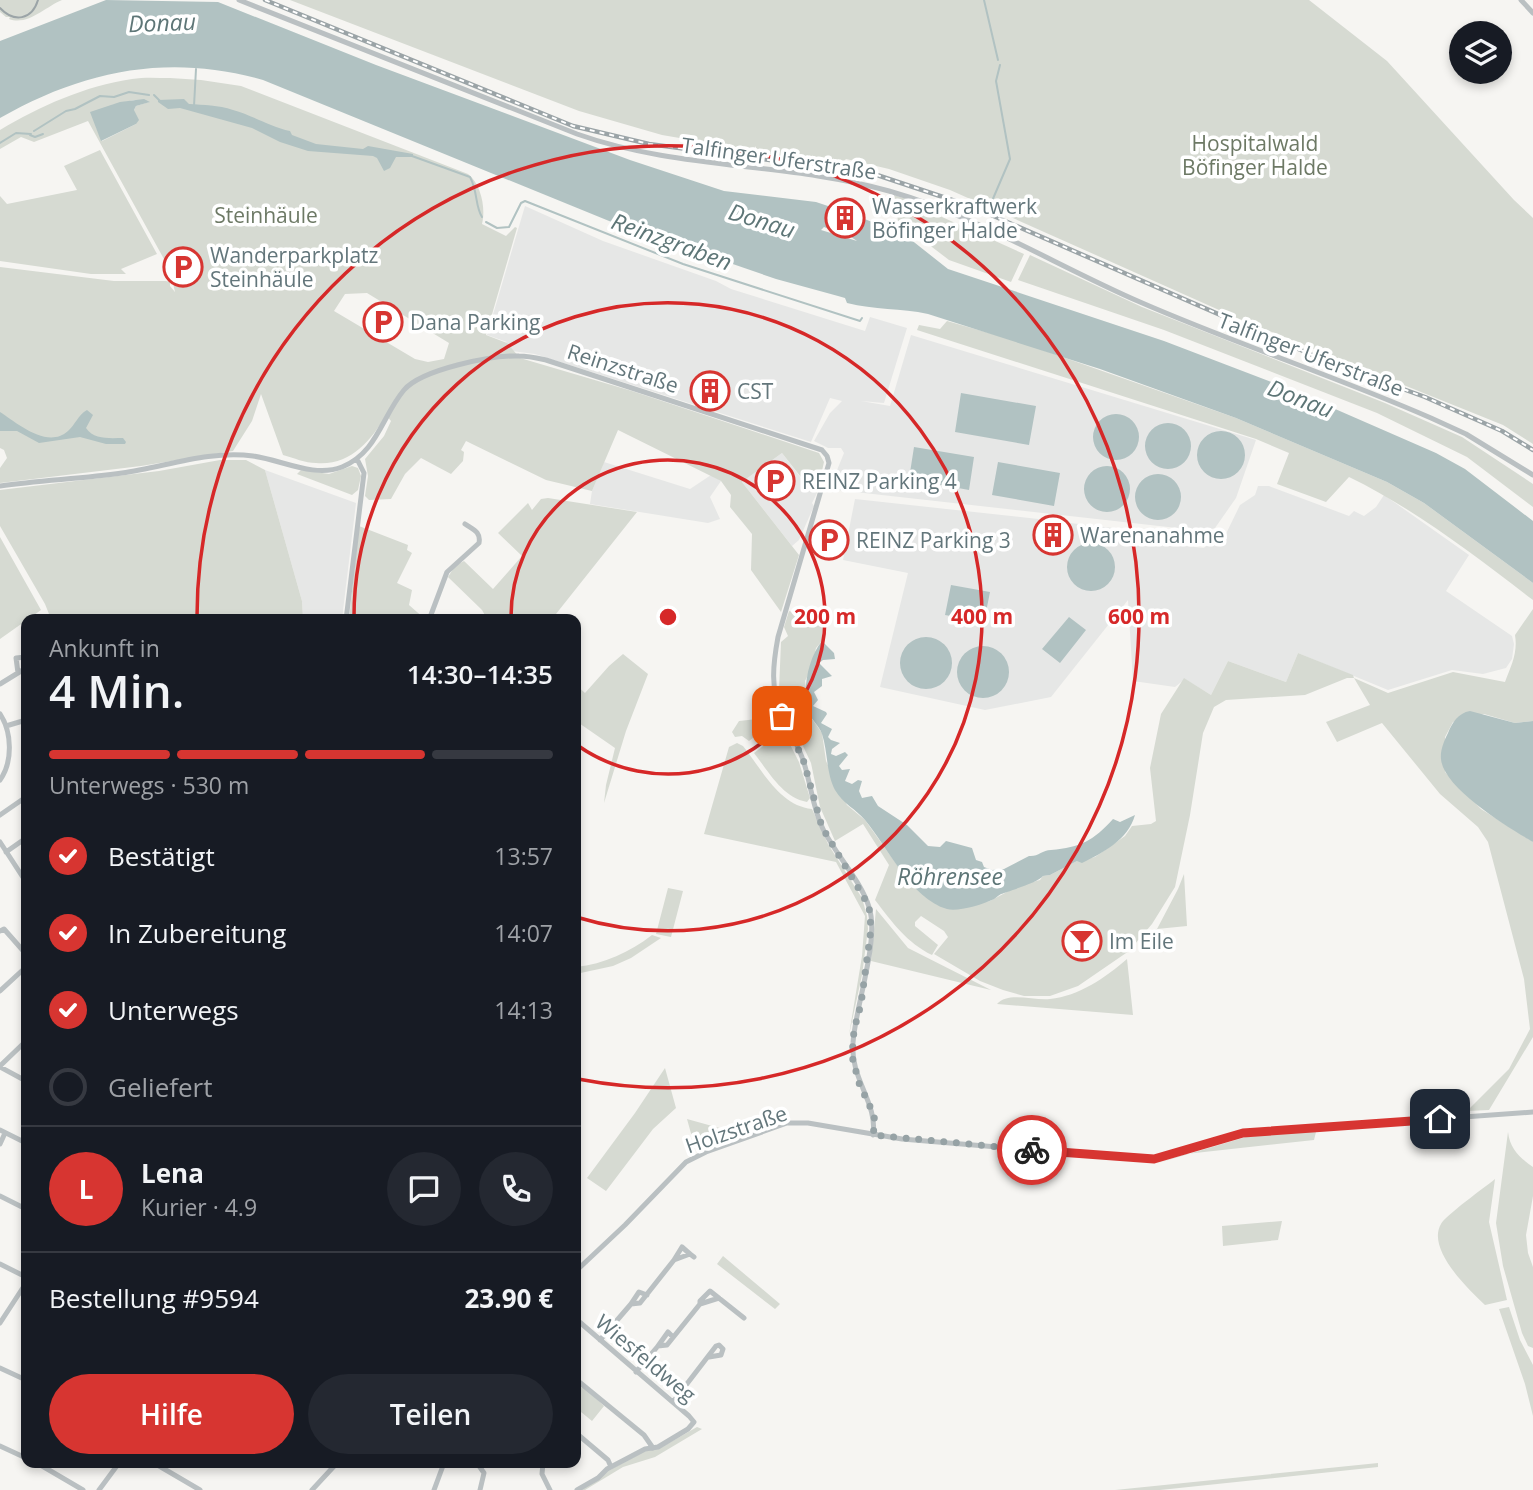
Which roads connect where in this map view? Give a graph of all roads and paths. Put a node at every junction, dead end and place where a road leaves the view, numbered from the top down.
1 (239, 0) edge
2 (1521, 0) edge
3 (1533, 13) edge
4 (358, 458) junction
5 (1533, 475) edge
6 (0, 486) edge
7 (465, 524) dead end
8 (347, 614) edge
9 (431, 614) edge
10 (21, 658) edge
11 (21, 671) edge
12 (18, 673) junction
13 (0, 684) edge
14 (0, 714) edge
15 (21, 722) edge
16 (6, 726) junction
17 (0, 780) edge
18 (21, 800) edge
19 (0, 815) edge
20 (0, 842) edge
21 (21, 842) edge
22 (6, 852) junction
23 (21, 874) edge
24 (5, 928) edge
25 (21, 948) edge
26 (21, 972) edge
27 (0, 991) edge
28 (21, 1046) edge
29 (0, 1067) edge
30 (21, 1078) edge
31 (1533, 1112) edge
32 (3, 1132) edge
33 (873, 1135) junction
34 (21, 1141) edge
35 (0, 1144) edge
36 (0, 1196) edge
37 (21, 1206) edge
38 (692, 1256) dead end
39 (0, 1264) edge
40 (581, 1266) edge
41 (21, 1274) edge
42 (21, 1291) edge
43 (719, 1298) junction
44 (700, 1304) junction
45 (744, 1318) dead end
46 (0, 1323) edge
47 (581, 1324) edge
48 (600, 1340) junction
49 (709, 1357) dead end
50 (0, 1368) edge
51 (636, 1372) junction
52 (21, 1378) edge
53 (581, 1383) edge
54 (673, 1402) junction
55 (581, 1437) edge
56 (0, 1446) edge
57 (653, 1448) junction
58 (21, 1456) edge
59 (611, 1466) junction
60 (46, 1468) edge
61 (115, 1468) edge
62 (168, 1468) edge
63 (332, 1468) edge
64 (442, 1468) edge
65 (481, 1468) edge
66 (543, 1468) edge
67 (83, 1490) edge
68 (99, 1490) edge
69 (201, 1490) edge
70 (312, 1490) edge
71 (434, 1490) edge
72 (480, 1490) edge
73 (550, 1490) edge
74 (577, 1490) edge

1 - 5 street, Talfinger Uferstraße
2 - 3 street
4 - 6 street
4 - 8 street
4 - 33 street, Reinzstraße
7 - 9 street
10 - 12 street
11 - 12 street
12 - 13 street
14 - 16 street
15 - 16 street
16 - 17 street
18 - 19 street
20 - 22 street
21 - 22 street
22 - 23 street
24 - 25 street
26 - 27 street
28 - 29 street
29 - 30 street
31 - 33 street, Holzstraße
32 - 34 street
32 - 35 street
33 - 40 street, Holzstraße
36 - 37 street
38 - 48 street
39 - 41 street
42 - 46 street
43 - 44 street
43 - 44 street
43 - 45 street
44 - 51 street
47 - 48 street, Wiesfeldweg
48 - 51 street, Wiesfeldweg
49 - 54 street
50 - 52 street
51 - 54 street, Wiesfeldweg
53 - 57 street
54 - 57 street, Wiesfeldweg
55 - 59 street
56 - 58 street
57 - 59 street
59 - 74 street
60 - 67 street
61 - 68 street
62 - 69 street
63 - 70 street
64 - 71 street
65 - 72 street
66 - 73 street

